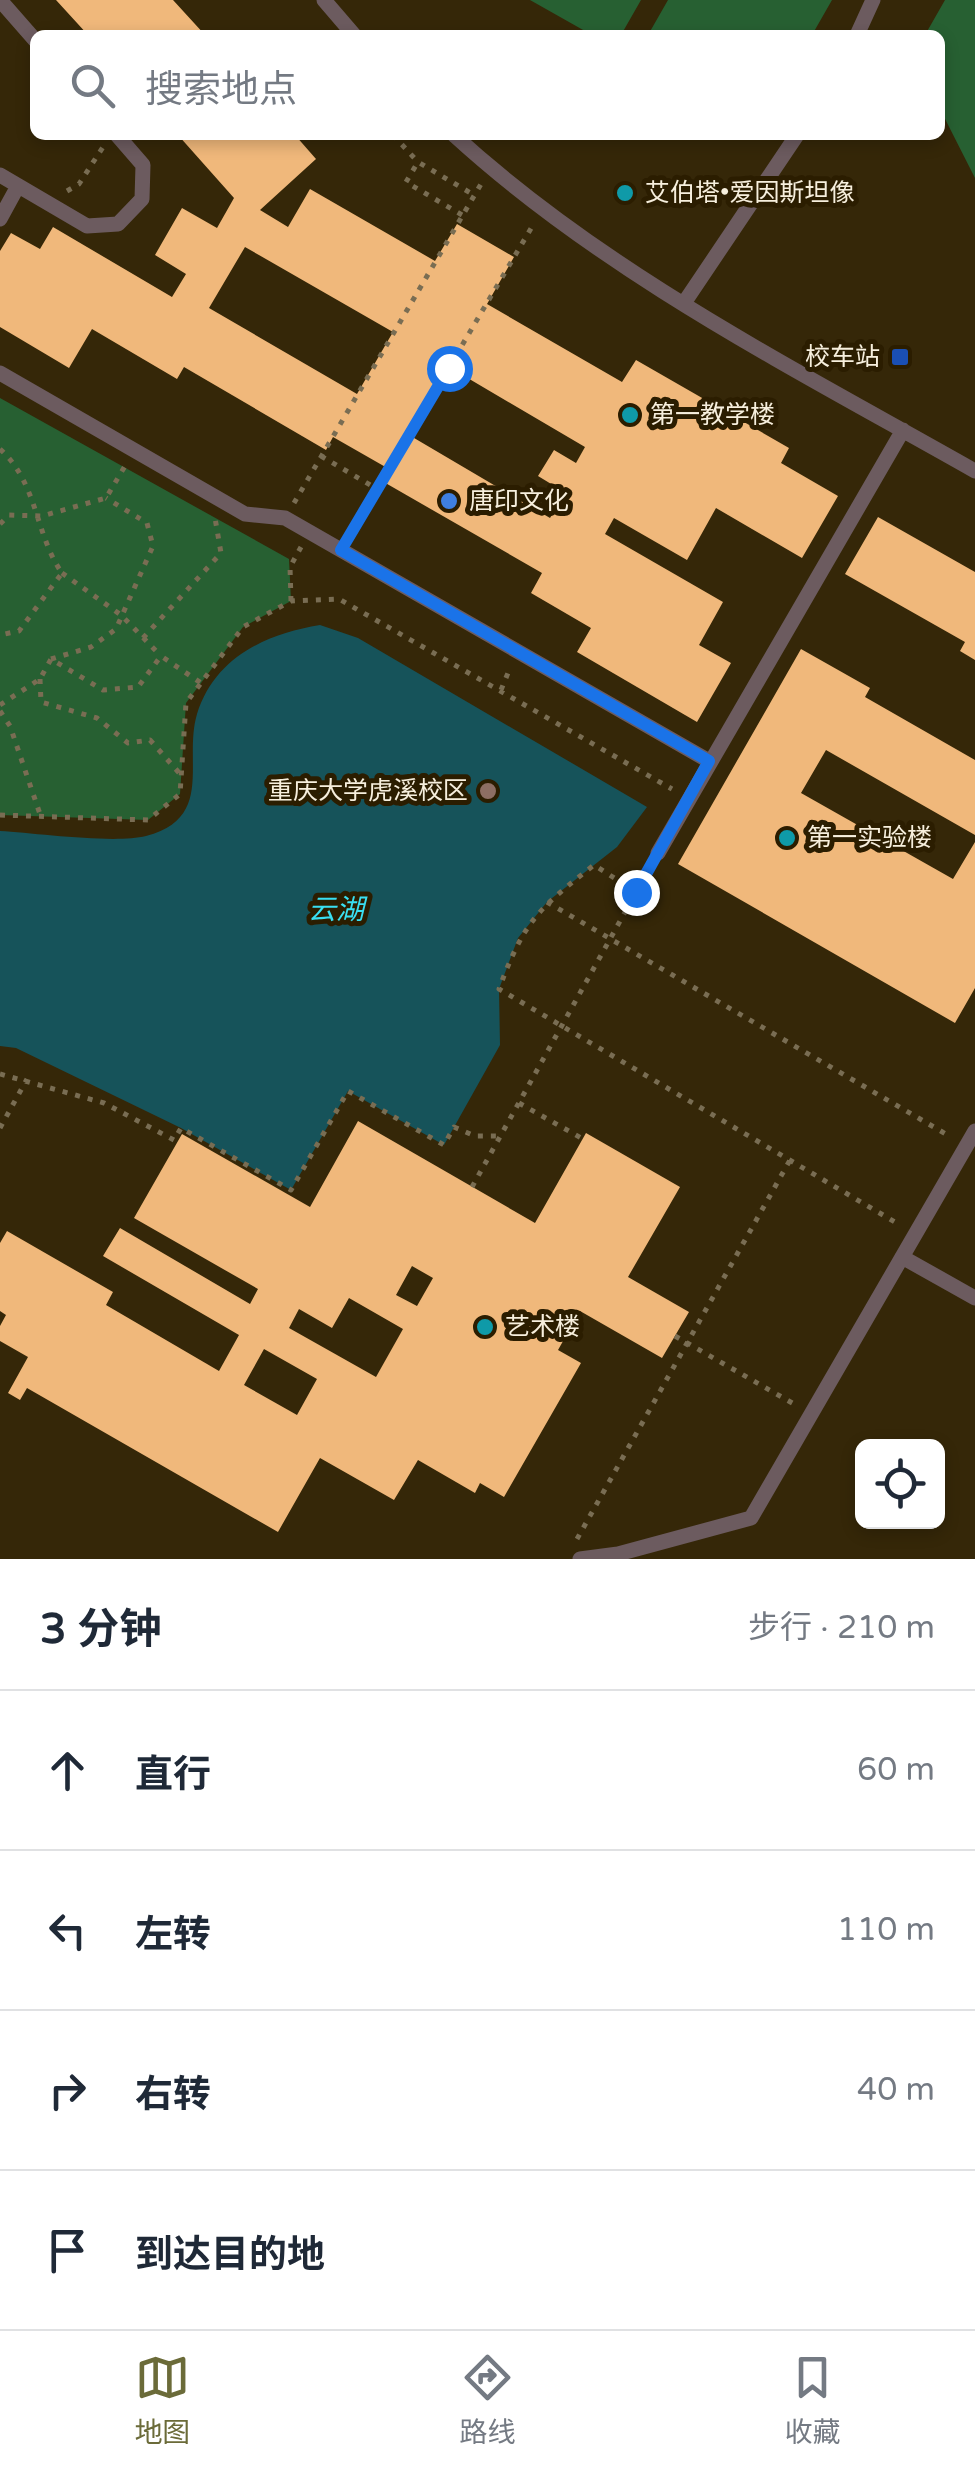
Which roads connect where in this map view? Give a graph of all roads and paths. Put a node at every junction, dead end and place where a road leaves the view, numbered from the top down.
1 (0, 0) edge
2 (324, 0) edge
3 (874, 0) edge
4 (350, 30) edge
5 (859, 30) edge
6 (30, 34) edge
7 (105, 140) edge
8 (120, 140) edge
9 (398, 140) edge
10 (459, 140) edge
11 (794, 140) edge
12 (418, 162) junction
13 (490, 168) junction
14 (0, 175) edge
15 (18, 186) junction
16 (474, 195) junction
17 (47, 202) junction
18 (542, 210) junction
19 (462, 215) junction
20 (0, 219) edge
21 (684, 303) junction
22 (0, 373) edge
23 (903, 430) junction
24 (0, 449) edge
25 (134, 450) junction
26 (321, 456) junction
27 (975, 470) edge
28 (377, 489) junction
29 (106, 498) junction
30 (224, 502) junction
31 (42, 516) junction
32 (285, 518) junction
33 (0, 524) edge
34 (310, 532) junction
35 (341, 550) junction
36 (62, 573) junction
37 (291, 601) junction
38 (121, 615) junction
39 (0, 635) edge
40 (143, 638) junction
41 (162, 656) junction
42 (51, 659) junction
43 (40, 679) junction
44 (200, 684) junction
45 (0, 708) edge
46 (709, 761) junction
47 (181, 775) junction
48 (689, 798) junction
49 (0, 815) edge
50 (41, 817) junction
51 (658, 853) joint
52 (636, 892) junction
53 (548, 902) junction
54 (610, 938) junction
55 (562, 1026) junction
56 (0, 1074) edge
57 (27, 1079) junction
58 (519, 1104) junction
59 (0, 1128) edge
60 (975, 1131) edge
61 (500, 1136) junction
62 (583, 1139) dead end
63 (966, 1146) junction
64 (790, 1160) junction
65 (472, 1186) dead end
66 (915, 1234) junction
67 (902, 1256) junction
68 (975, 1298) edge
69 (675, 1336) dead end
70 (687, 1343) junction
71 (812, 1414) junction
72 (576, 1542) dead end
73 (580, 1559) edge

1 - 6 lane
2 - 4 lane
3 - 5 lane
7 - 17 path
8 - 17 lane
9 - 12 path
10 - 13 lane
11 - 21 lane
12 - 16 path
12 - 19 path
13 - 16 path
13 - 18 lane
14 - 15 lane
15 - 17 lane
15 - 20 lane
16 - 19 path
18 - 21 lane
18 - 28 path
19 - 26 path
21 - 23 lane
22 - 25 lane
23 - 27 lane
23 - 46 lane
24 - 31 path
25 - 29 path
25 - 30 lane
26 - 28 path
26 - 32 path
28 - 35 path
29 - 31 path
29 - 38 path
30 - 32 lane
30 - 40 path
31 - 33 path
31 - 36 path
32 - 34 lane
34 - 35 lane
34 - 37 path
35 - 46 lane
36 - 38 path
36 - 39 path
37 - 44 path
37 - 48 path
38 - 40 path
38 - 42 path
40 - 41 path
41 - 42 path
41 - 44 path
42 - 43 path
43 - 45 path
43 - 47 path
44 - 47 path
45 - 50 path
46 - 48 lane
47 - 50 path
48 - 51 lane
49 - 50 path
51 - 52 path
52 - 53 path
52 - 54 path
53 - 54 path
53 - 55 path
54 - 55 path
54 - 63 path
55 - 58 path
55 - 64 path
56 - 57 path
57 - 59 path
57 - 61 path
58 - 61 path
58 - 62 path
60 - 63 lane
61 - 65 path
63 - 66 lane
64 - 66 path
64 - 70 path
66 - 67 lane
67 - 68 lane
67 - 71 lane
69 - 70 path
70 - 71 path
70 - 72 path
71 - 73 lane

